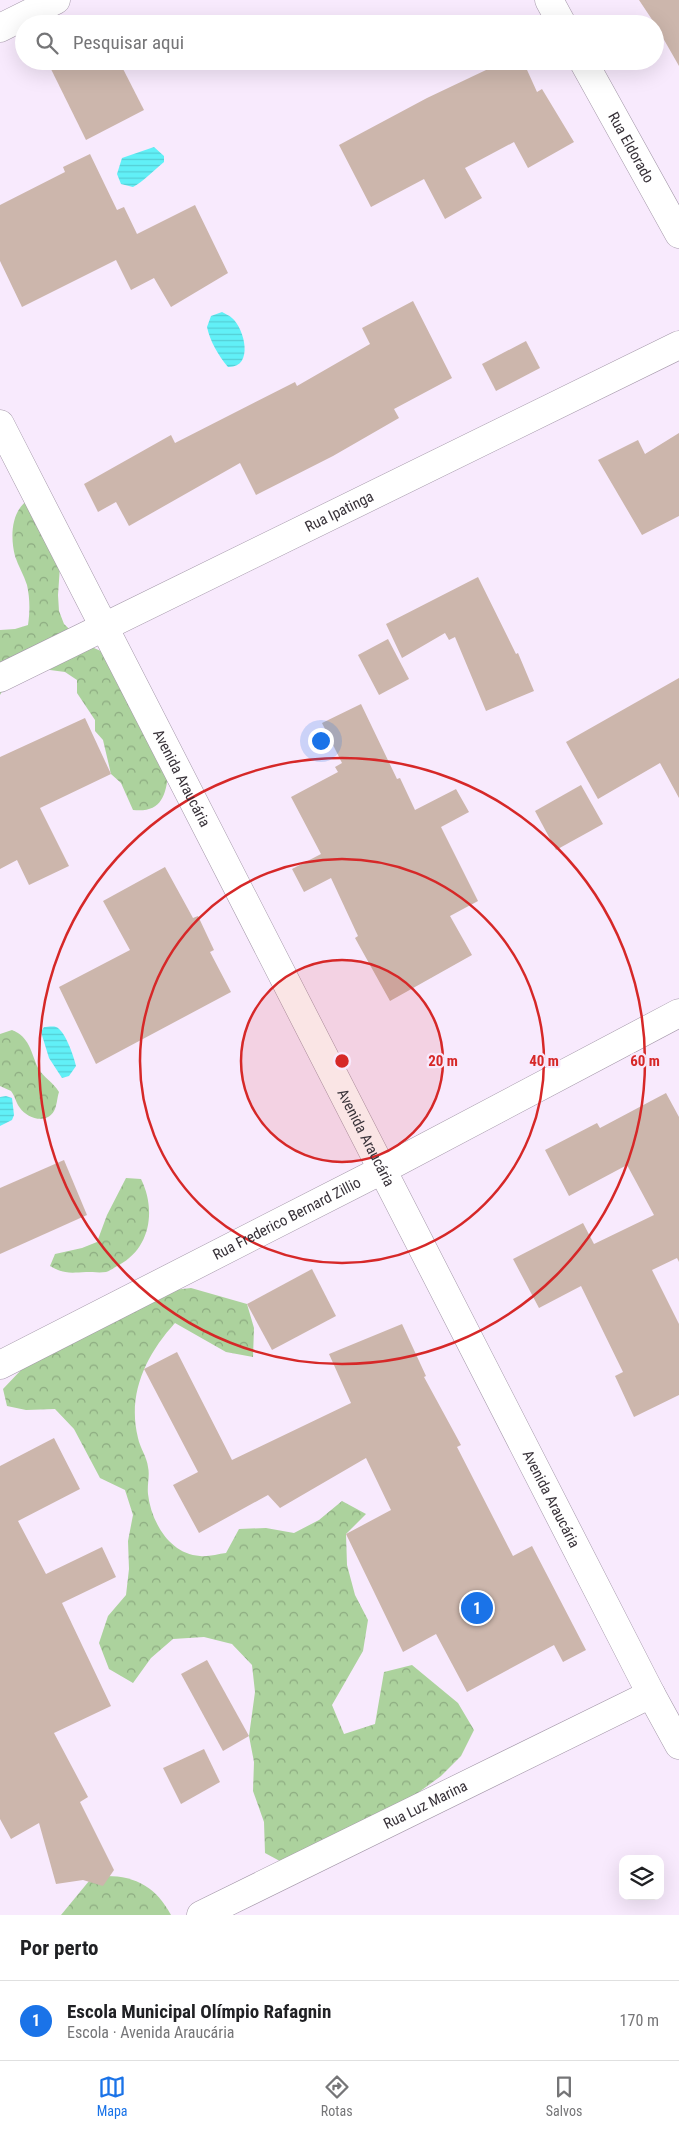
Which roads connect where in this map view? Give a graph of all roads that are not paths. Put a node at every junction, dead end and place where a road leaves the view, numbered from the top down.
1 (56, 0) edge
2 (549, 0) edge
3 (26, 15) edge
4 (557, 15) edge
5 (15, 20) edge
6 (0, 28) edge
7 (588, 70) edge
8 (679, 234) edge
9 (679, 345) edge
10 (0, 424) edge
11 (104, 627) junction
12 (0, 678) edge
13 (679, 1013) edge
14 (382, 1170) junction
15 (0, 1365) edge
16 (651, 1694) junction
17 (679, 1744) edge
18 (201, 1915) edge

1 - 3 street
2 - 4 street
5 - 6 street
7 - 8 street, Rua Eldorado
9 - 11 street, Rua Ipatinga
10 - 11 street, Avenida Araucária
11 - 12 street, Rua Ipatinga
11 - 14 street, Avenida Araucária
13 - 14 street, Rua Frederico Bernard Zillio
14 - 15 street, Rua Frederico Bernard Zillio
14 - 16 street, Avenida Araucária
16 - 17 street, Avenida Araucária
16 - 18 street, Rua Luz Marina

